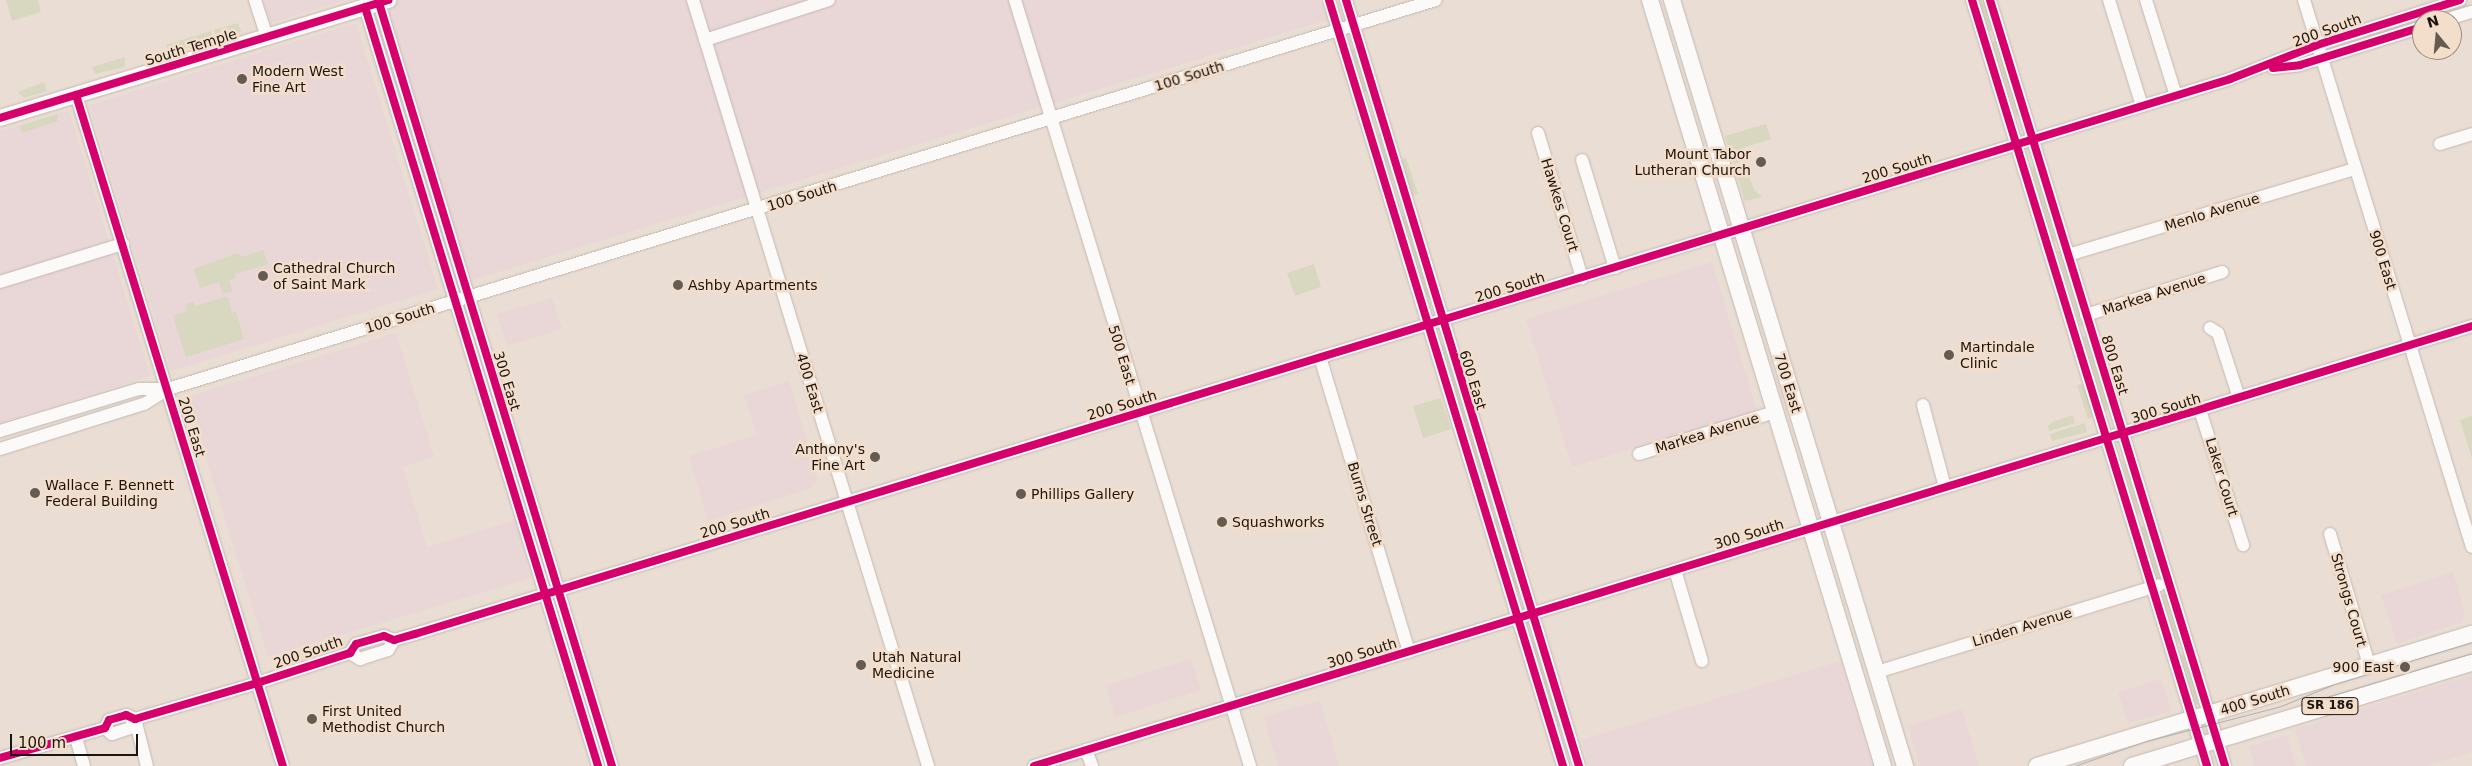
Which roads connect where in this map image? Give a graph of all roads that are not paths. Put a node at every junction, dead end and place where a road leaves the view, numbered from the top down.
1 (255, 0) edge
2 (693, 0) edge
3 (829, 0) edge
4 (1015, 0) edge
5 (1329, 0) edge
6 (1346, 0) edge
7 (1436, 0) edge
8 (1650, 0) edge
9 (1672, 0) edge
10 (1972, 0) edge
11 (1990, 0) edge
12 (2109, 0) edge
13 (2146, 0) edge
14 (2304, 0) edge
15 (2460, 0) edge
16 (377, 3) edge
17 (1354, 25) junction
18 (1338, 30) junction
19 (2412, 30) edge
20 (2000, 33) junction
21 (267, 37) junction
22 (1984, 38) junction
23 (705, 40) junction
24 (2317, 45) junction
25 (2321, 58) junction
26 (2262, 69) junction
27 (1374, 94) junction
28 (76, 95) junction
29 (2176, 96) junction
30 (1359, 98) junction
31 (2142, 106) junction
32 (0, 118) edge
33 (1050, 119) junction
34 (1384, 127) junction
35 (1369, 131) junction
36 (1538, 132) dead end
37 (2472, 134) edge
38 (2032, 140) junction
39 (2440, 144) dead end
40 (2017, 145) junction
41 (1582, 160) dead end
42 (2355, 169) junction
43 (1402, 185) junction
44 (1387, 190) junction
45 (757, 209) junction
46 (1409, 209) junction
47 (1394, 214) junction
48 (1741, 230) junction
49 (1721, 236) junction
50 (123, 244) junction
51 (2048, 249) junction
52 (2066, 250) junction
53 (1615, 268) junction
54 (2222, 272) dead end
55 (1582, 278) junction
56 (0, 282) edge
57 (468, 297) junction
58 (455, 301) junction
59 (2086, 315) junction
60 (1442, 320) junction
61 (1427, 325) junction
62 (2472, 326) edge
63 (2090, 328) junction
64 (2210, 328) dead end
65 (2074, 333) junction
66 (2409, 346) junction
67 (1320, 358) junction
68 (168, 389) junction
69 (2239, 398) junction
70 (1923, 405) dead end
71 (2200, 410) junction
72 (1140, 412) junction
73 (1775, 412) junction
74 (1473, 424) junction
75 (1460, 428) junction
76 (0, 431) edge
77 (2123, 434) junction
78 (2107, 439) junction
79 (0, 449) edge
80 (1639, 454) dead end
81 (1945, 487) junction
82 (847, 502) junction
83 (1500, 512) junction
84 (1487, 516) junction
85 (2148, 516) junction
86 (2132, 520) junction
87 (1831, 522) junction
88 (1811, 528) junction
89 (2330, 534) dead end
90 (2243, 545) dead end
91 (2472, 547) edge
92 (1675, 570) junction
93 (2168, 582) junction
94 (2152, 587) junction
95 (558, 589) junction
96 (545, 594) junction
97 (1532, 614) junction
98 (1518, 618) junction
99 (2472, 634) edge
100 (2188, 645) junction
101 (2171, 650) junction
102 (1409, 652) junction
103 (1702, 661) dead end
104 (2472, 663) edge
105 (2369, 666) junction
106 (1877, 672) junction
107 (257, 683) junction
108 (1231, 706) junction
109 (2209, 714) junction
110 (2192, 718) junction
111 (134, 720) junction
112 (1570, 736) junction
113 (76, 738) junction
114 (1555, 740) junction
115 (2217, 740) junction
116 (2200, 745) junction
117 (1086, 750) junction
118 (0, 758) edge
119 (84, 766) edge
120 (147, 766) edge
121 (283, 766) edge
122 (598, 766) edge
123 (612, 766) edge
124 (928, 766) edge
125 (1034, 766) edge
126 (1092, 766) edge
127 (1250, 766) edge
128 (1563, 766) edge
129 (1579, 766) edge
130 (1883, 766) edge
131 (1905, 766) edge
132 (2037, 766) edge
133 (2132, 766) edge
134 (2207, 766) edge
135 (2225, 766) edge

1 - 21 street
2 - 23 street, 400 East
3 - 23 street
4 - 33 street, 500 East
5 - 18 street, 600 East
6 - 17 street, 600 East
7 - 17 street, 100 South
8 - 49 main road, 700 East
9 - 48 main road, 700 East
10 - 22 street
11 - 20 street, 800 East
12 - 31 street
13 - 29 street
14 - 24 street, 900 East
15 - 24 street, 200 South
16 - 21 main road, South Temple
16 - 57 street, 300 East
16 - 58 street, 300 East
17 - 18 street, 100 South
17 - 27 street, 600 East
18 - 30 street, 600 East
18 - 33 street, 100 South
19 - 25 street, 200 South
20 - 22 street
20 - 38 street, 800 East
21 - 28 main road, South Temple
22 - 40 street
23 - 45 street, 400 East
24 - 25 street, 900 East
24 - 26 street, 200 South
25 - 26 street, 200 South
25 - 42 street, 900 East
26 - 29 street, 200 South
27 - 30 street
27 - 34 street, 600 East
28 - 32 main road, South Temple
28 - 50 street, 200 East
29 - 31 street, 200 South
30 - 35 street, 600 East
31 - 38 street, 200 South
33 - 45 street, 100 South
33 - 72 street, 500 East
34 - 35 street
34 - 43 street, 600 East
35 - 44 street, 600 East
36 - 55 street, Hawkes Court
37 - 39 street
38 - 40 street, 200 South
38 - 52 street, 800 East
40 - 48 street, 200 South
40 - 51 street
41 - 53 street
42 - 52 street, Menlo Avenue
42 - 66 street, 900 East
43 - 44 street
43 - 46 street, 600 East
44 - 47 street, 600 East
45 - 57 street, 100 South
45 - 82 street, 400 East
46 - 47 street
46 - 60 street, 600 East
47 - 61 street, 600 East
48 - 49 street, 200 South
48 - 87 main road, 700 East
49 - 53 street, 200 South
49 - 73 main road, 700 East
50 - 56 street
50 - 68 street, 200 East
51 - 52 street, Menlo Avenue
51 - 65 street
52 - 59 street, 800 East
53 - 55 street, 200 South
54 - 59 street, Markea Avenue
55 - 60 street, 200 South
57 - 58 street, 100 South
57 - 95 street, 300 East
58 - 68 street, 100 South
58 - 96 street, 300 East
59 - 63 street, 800 East
60 - 61 street, 200 South
60 - 74 street, 600 East
61 - 67 street, 200 South
61 - 75 street, 600 East
62 - 66 street, 300 South
63 - 65 street
63 - 77 street, 800 East
64 - 69 street
65 - 78 street
66 - 69 street, 300 South
66 - 91 street, 900 East
67 - 72 street, 200 South
67 - 102 street, Burns Street
68 - 76 street, 100 South
68 - 79 street, 100 South
68 - 107 street, 200 East
69 - 71 street, 300 South
70 - 81 street
71 - 77 street, 300 South
71 - 90 street, Laker Court
72 - 82 street, 200 South
72 - 108 street, 500 East
73 - 80 street, Markea Avenue
73 - 88 main road, 700 East
74 - 75 street
74 - 83 street, 600 East
75 - 84 street, 600 East
77 - 78 street, 300 South
77 - 85 street, 800 East
78 - 81 street, 300 South
78 - 86 street
81 - 87 street, 300 South
82 - 95 street, 200 South
82 - 124 street, 400 East
83 - 84 street
83 - 97 street, 600 East
84 - 98 street, 600 East
85 - 86 street
85 - 93 street, 800 East
86 - 94 street
87 - 88 street, 300 South
87 - 106 main road, 700 East
88 - 92 street, 300 South
88 - 130 main road, 700 East
89 - 105 street, Strongs Court
92 - 97 street, 300 South
92 - 103 street
93 - 94 street, Linden Avenue
93 - 100 street, 800 East
94 - 101 street
94 - 106 street, Linden Avenue
95 - 96 street, 200 South
95 - 123 street, 300 East
96 - 107 street, 200 South
96 - 122 street, 300 East
97 - 98 street, 300 South
97 - 112 street, 600 East
98 - 102 street, 300 South
98 - 114 street, 600 East
99 - 105 main road, 400 South / SR 186
100 - 101 street
100 - 109 street, 800 East
101 - 110 street
102 - 108 street, 300 South
104 - 115 main road, 400 South / SR 186
105 - 109 main road, 400 South / SR 186
106 - 131 main road, 700 East
107 - 111 street, 200 South
107 - 121 street, 200 East
108 - 117 street, 300 South
108 - 127 street, 500 East
109 - 110 main road, 400 South / SR 186
109 - 115 street, 800 East
110 - 116 street
110 - 132 main road, 400 South / SR 186
111 - 113 street, 200 South
111 - 120 street
112 - 114 street
112 - 129 street, 600 East
113 - 118 street, 200 South
113 - 119 street
114 - 128 street, 600 East
115 - 116 main road, 400 South / SR 186
115 - 135 street, 800 East
116 - 133 main road, 400 South / SR 186
116 - 134 street
117 - 125 street, 300 South
117 - 126 street

